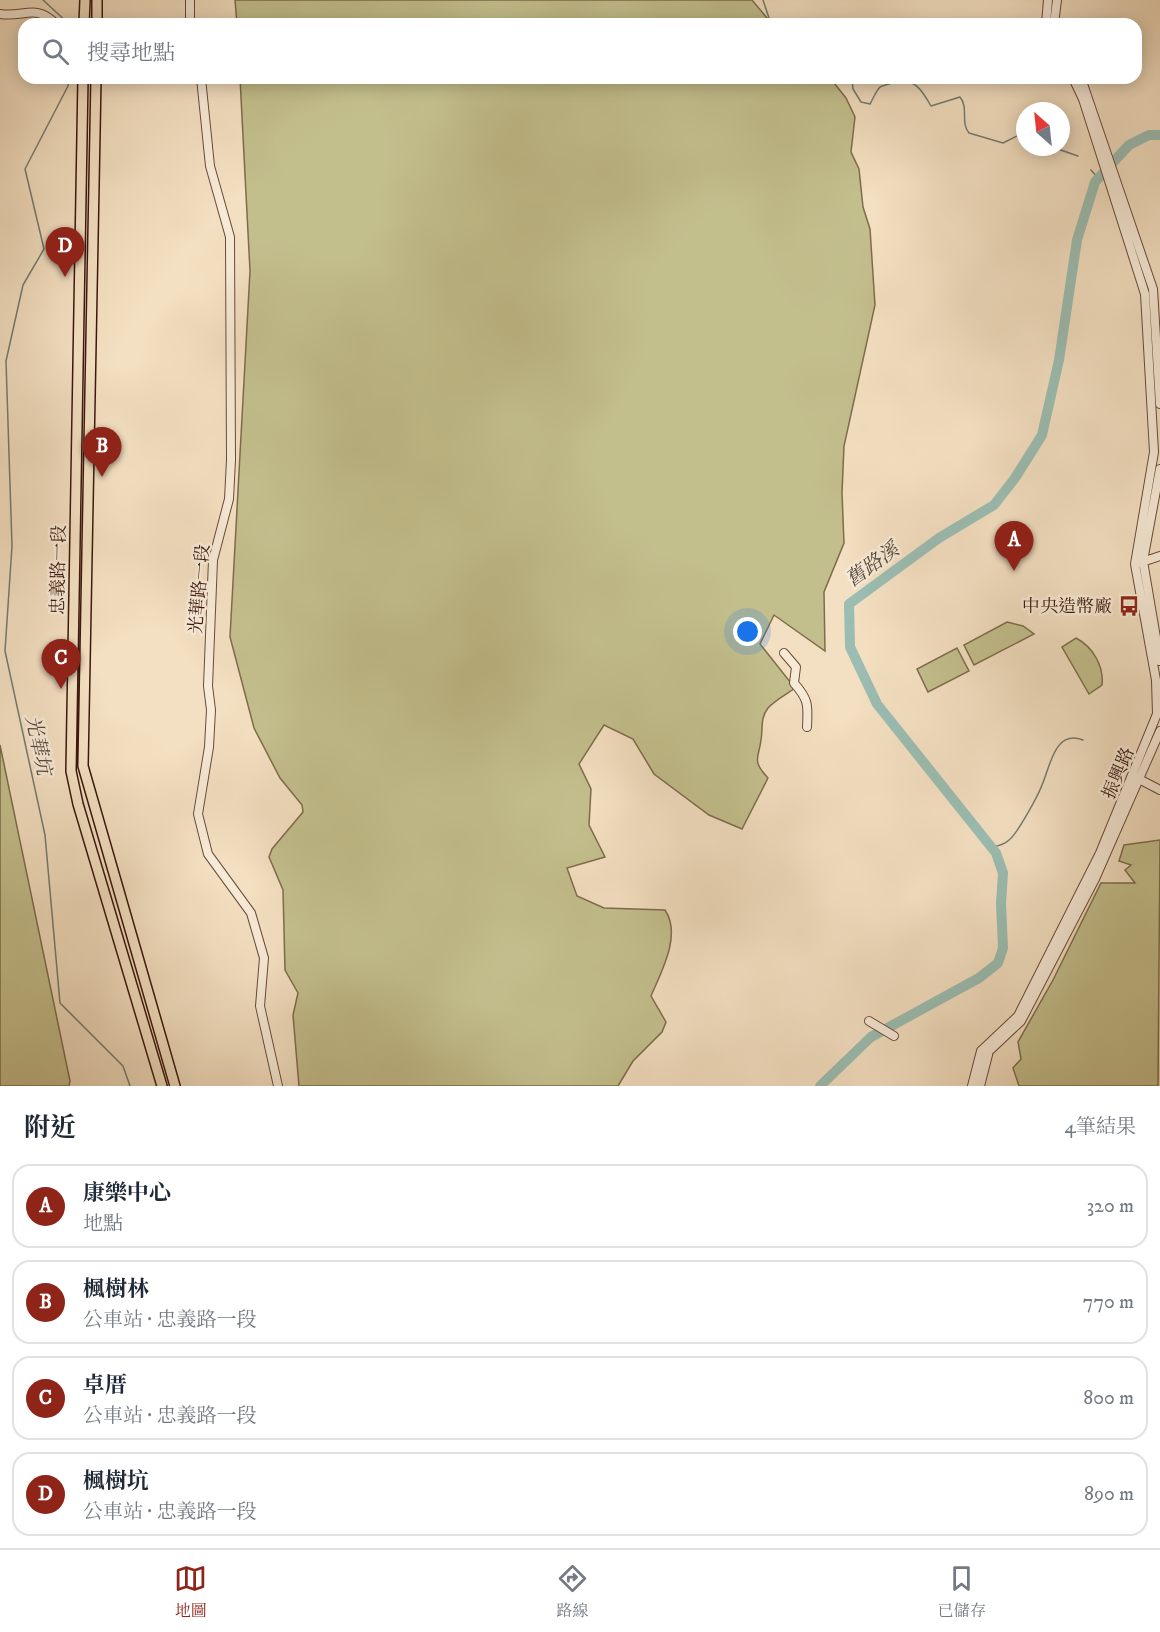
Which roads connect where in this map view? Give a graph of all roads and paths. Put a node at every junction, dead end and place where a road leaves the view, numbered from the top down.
1 (85, 0) edge
2 (97, 0) edge
3 (190, 0) edge
4 (1048, 0) edge
5 (1057, 0) edge
6 (0, 14) edge
7 (49, 18) edge
8 (84, 18) edge
9 (97, 18) edge
10 (190, 18) edge
11 (1046, 18) edge
12 (1055, 18) edge
13 (82, 84) edge
14 (96, 84) edge
15 (202, 84) edge
16 (1075, 84) edge
17 (1083, 84) edge
18 (1105, 159) junction
19 (76, 238) junction
20 (95, 239) junction
21 (1155, 332) edge
22 (1160, 404) edge
23 (73, 460) junction
24 (91, 460) junction
25 (1160, 469) edge
26 (1160, 556) edge
27 (1139, 563) junction
28 (784, 653) dead end
29 (1160, 661) edge
30 (807, 727) dead end
31 (1160, 731) edge
32 (1136, 777) junction
33 (1160, 790) edge
34 (123, 902) junction
35 (105, 907) junction
36 (869, 1022) dead end
37 (894, 1036) dead end
38 (162, 1086) edge
39 (174, 1086) edge
40 (278, 1086) edge
41 (972, 1086) edge
42 (980, 1086) edge

1 - 8 main road
2 - 9 main road
3 - 10 street
4 - 11 street
5 - 12 street
6 - 7 street
13 - 19 main road, 忠義路一段
14 - 20 main road, 忠義路一段
15 - 40 street, 光華路一段
16 - 18 street
17 - 18 street
18 - 21 street, 振興路
18 - 21 street, 振興路
19 - 20 main road
19 - 23 main road, 忠義路一段
20 - 24 main road, 忠義路一段
21 - 22 street, 振興路
21 - 27 street, 振興路
23 - 24 main road
23 - 35 main road, 忠義路一段
24 - 34 main road, 忠義路一段
25 - 27 street, 振興路
26 - 27 street
27 - 29 street, 振興路
27 - 32 street, 振興路
28 - 30 street
31 - 32 street, 振興路
32 - 33 street
32 - 41 street, 振興路
32 - 42 street, 振興路
34 - 35 main road
34 - 39 main road, 忠義路一段
35 - 38 main road, 忠義路一段
36 - 37 street

